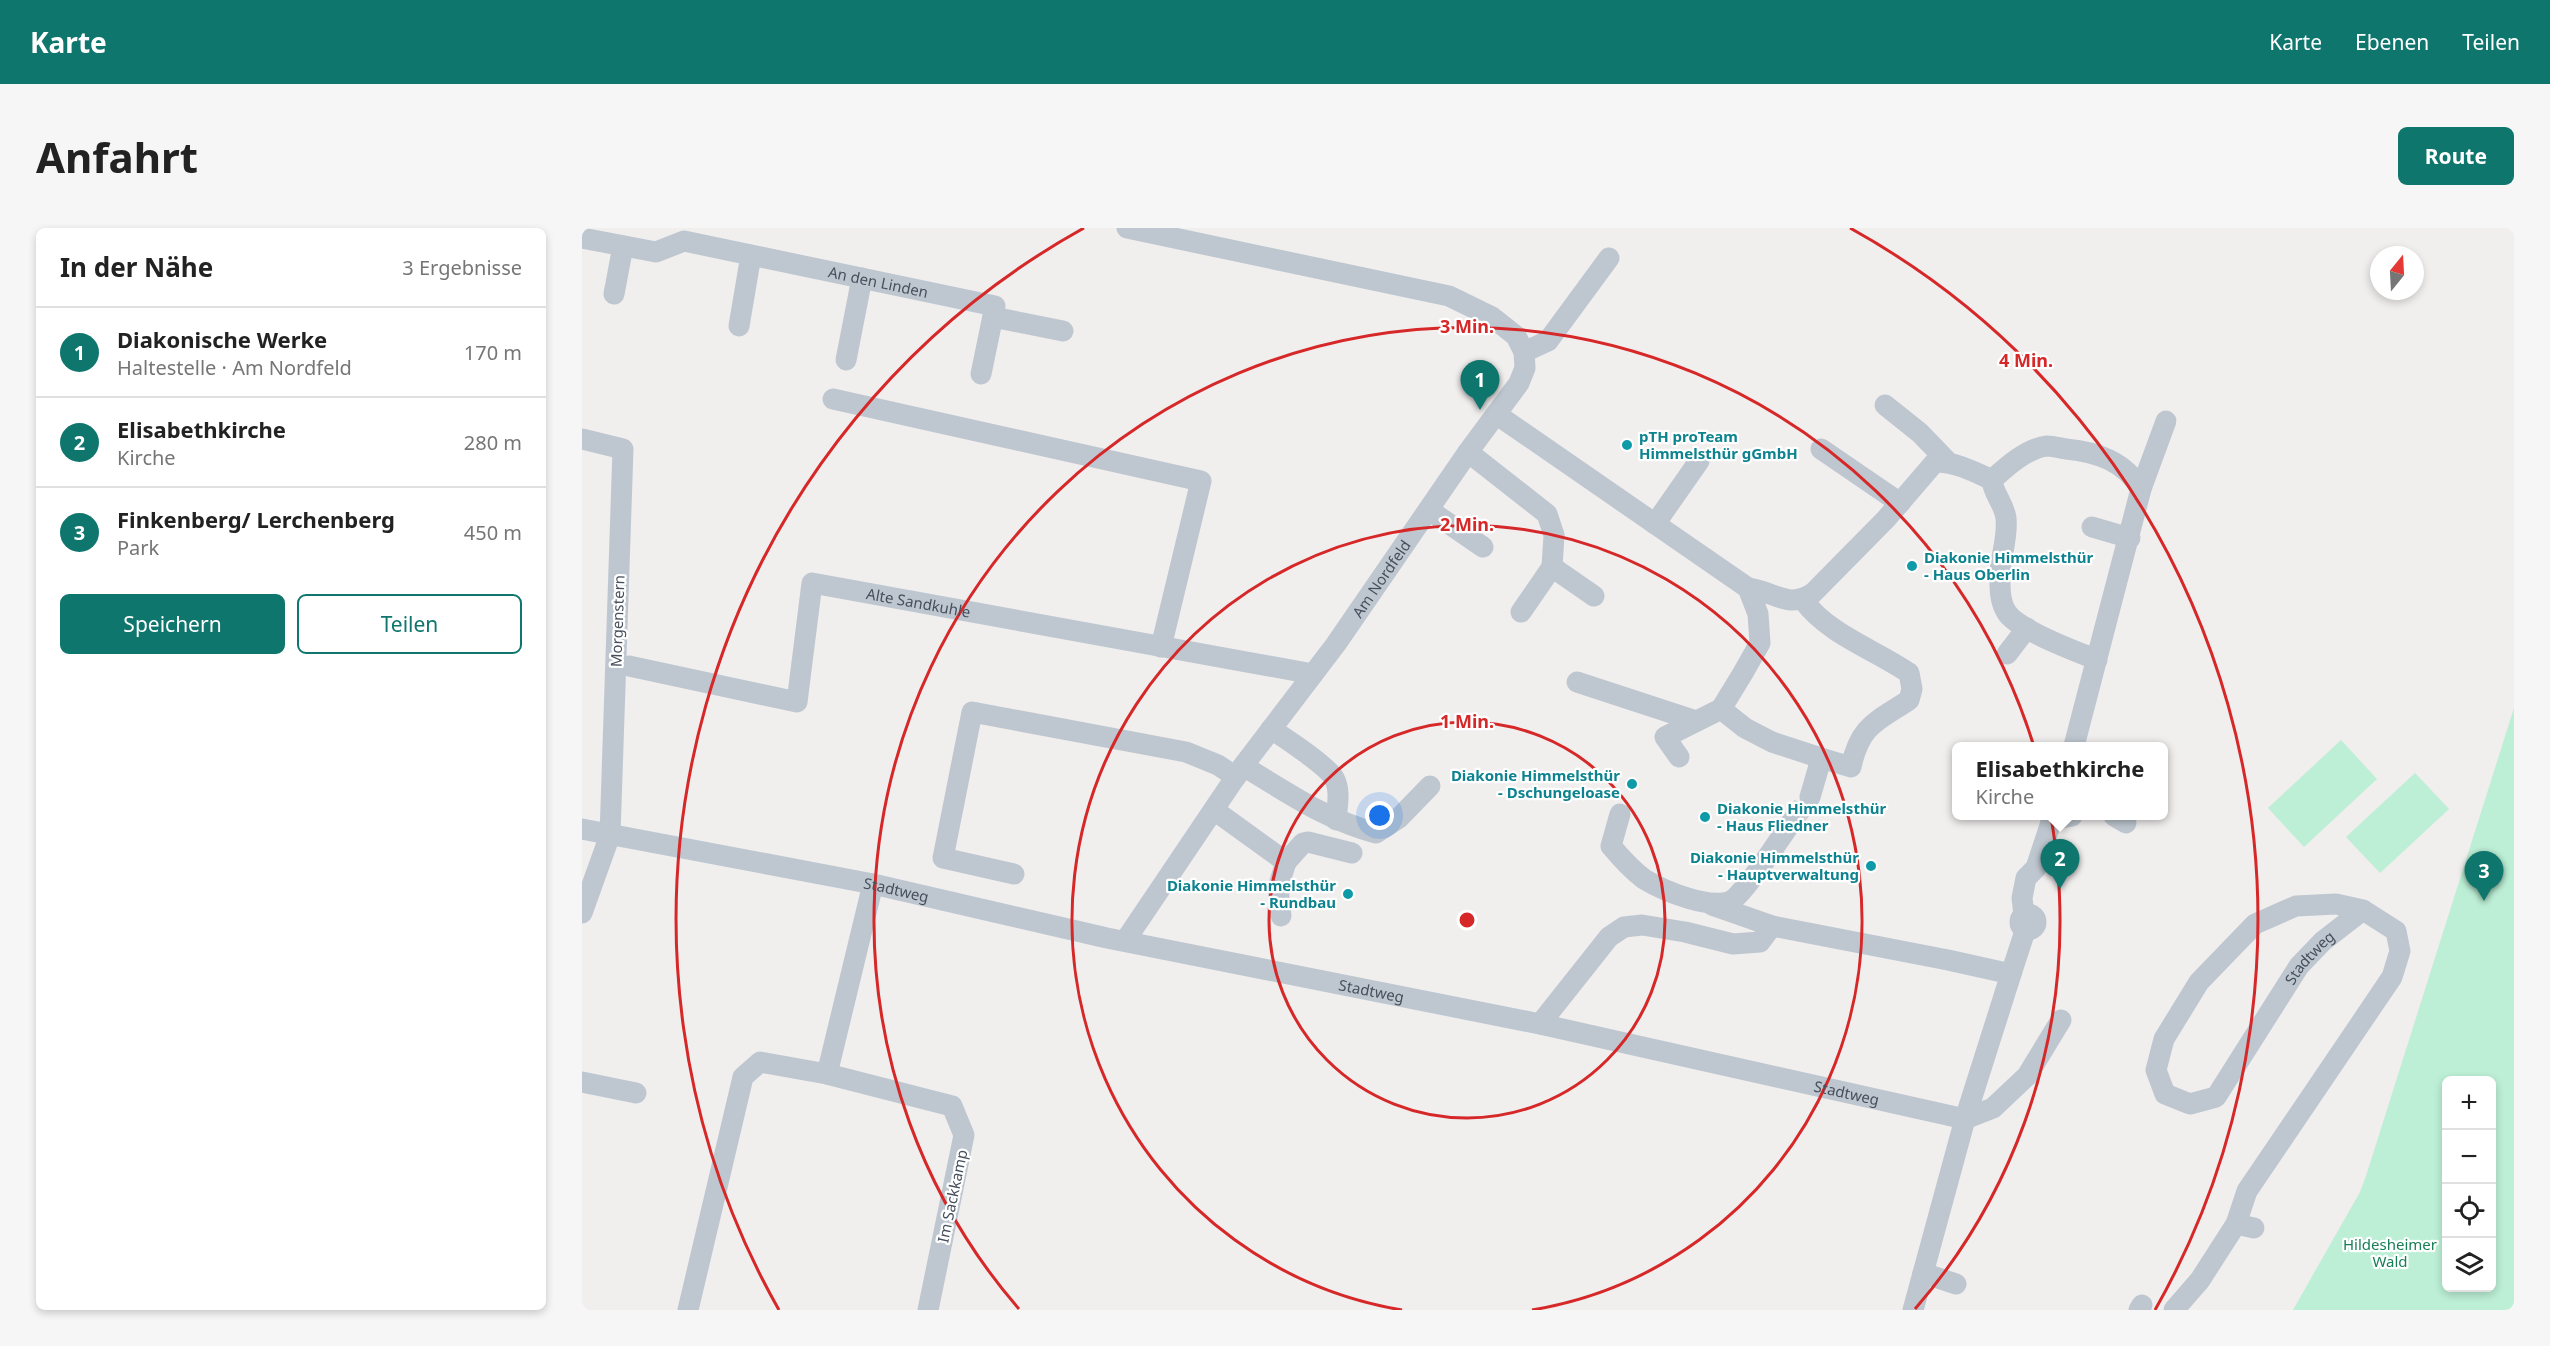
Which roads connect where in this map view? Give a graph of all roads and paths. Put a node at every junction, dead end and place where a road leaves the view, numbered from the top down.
1 (1127, 228) edge
2 (582, 238) edge
3 (623, 246) junction
4 (751, 255) junction
5 (1609, 258) dead end
6 (862, 278) junction
7 (614, 294) dead end
8 (993, 317) junction
9 (739, 326) dead end
10 (1063, 331) dead end
11 (1524, 352) junction
12 (846, 360) dead end
13 (981, 374) dead end
14 (833, 399) dead end
15 (1886, 405) dead end
16 (1496, 414) junction
17 (2166, 421) dead end
18 (582, 439) edge
19 (1821, 449) dead end
20 (1468, 452) junction
21 (1699, 461) dead end
22 (1948, 462) junction
23 (1992, 480) junction
24 (2141, 489) junction
25 (1900, 503) junction
26 (1429, 510) junction
27 (1655, 524) junction
28 (2092, 527) dead end
29 (2130, 538) junction
30 (1483, 547) dead end
31 (1552, 567) junction
32 (1748, 588) junction
33 (1594, 596) dead end
34 (1803, 600) junction
35 (1521, 612) dead end
36 (2027, 628) junction
37 (1161, 647) junction
38 (2007, 654) dead end
39 (2097, 660) junction
40 (629, 666) dead end
41 (1312, 674) junction
42 (1577, 682) dead end
43 (1721, 709) junction
44 (1696, 721) junction
45 (1272, 729) junction
46 (2075, 742) edge
47 (1679, 757) dead end
48 (1824, 759) junction
49 (1240, 772) junction
50 (1430, 786) dead end
51 (1810, 797) tunnel mouth
52 (1214, 810) junction
53 (1620, 814) dead end
54 (1336, 820) junction
55 (2051, 820) edge
56 (1791, 823) tunnel mouth
57 (582, 829) edge
58 (610, 835) junction
59 (1352, 854) dead end
60 (1286, 862) junction
61 (1014, 874) dead end
62 (873, 884) junction
63 (1712, 905) junction
64 (2363, 910) junction
65 (582, 913) edge
66 (1281, 916) dead end
67 (1772, 926) junction
68 (1125, 941) junction
69 (2011, 974) junction
70 (2061, 1020) dead end
71 (1540, 1024) junction
72 (827, 1074) junction
73 (582, 1082) edge
74 (636, 1093) dead end
75 (1965, 1119) junction
76 (1923, 1273) junction
77 (1956, 1284) dead end
78 (688, 1310) edge
79 (928, 1310) edge
80 (1912, 1310) edge
81 (2174, 1310) edge

1 - 11 street
2 - 3 street, An den Linden
3 - 4 street, An den Linden
3 - 7 street
4 - 6 street, An den Linden
4 - 9 street
5 - 11 street
6 - 8 street, An den Linden
6 - 12 street
8 - 10 street
8 - 13 street
11 - 16 street, Am Nordfeld
14 - 37 street
15 - 22 street
16 - 20 street, Am Nordfeld
16 - 27 street
17 - 24 street
18 - 58 street, Morgenstern
19 - 25 street
20 - 26 street, Am Nordfeld
20 - 31 street
21 - 27 street
22 - 23 street
22 - 25 street
23 - 24 street
23 - 36 street
24 - 29 street
25 - 34 street
26 - 30 street
26 - 41 street, Am Nordfeld
27 - 32 street
28 - 29 street
29 - 39 street
31 - 33 street
31 - 35 street
32 - 34 street
32 - 43 street
34 - 48 street
36 - 38 street
36 - 39 street
37 - 40 street, Alte Sandkuhle
37 - 41 street, Alte Sandkuhle
39 - 46 street
41 - 45 street, Am Nordfeld
42 - 44 street
43 - 44 street
43 - 48 street
44 - 47 street
45 - 49 street, Am Nordfeld
45 - 54 street
48 - 51 street
49 - 52 street, Am Nordfeld
49 - 54 street
49 - 61 street
50 - 54 street
52 - 60 street
52 - 68 street, Am Nordfeld
53 - 63 street
55 - 69 street
56 - 63 street
57 - 58 street, Stadtweg
58 - 62 street, Stadtweg
58 - 65 street
59 - 60 street
60 - 66 street
62 - 68 street, Stadtweg
62 - 72 street
63 - 67 street
64 - 64 street, Stadtweg
64 - 81 street, Stadtweg
67 - 69 street
67 - 71 street
68 - 71 street, Stadtweg
69 - 75 street
70 - 75 street
71 - 75 street, Stadtweg
72 - 78 street, Im Sackkamp
72 - 79 street, Im Sackkamp
73 - 74 street
75 - 76 street
76 - 77 street
76 - 80 street

